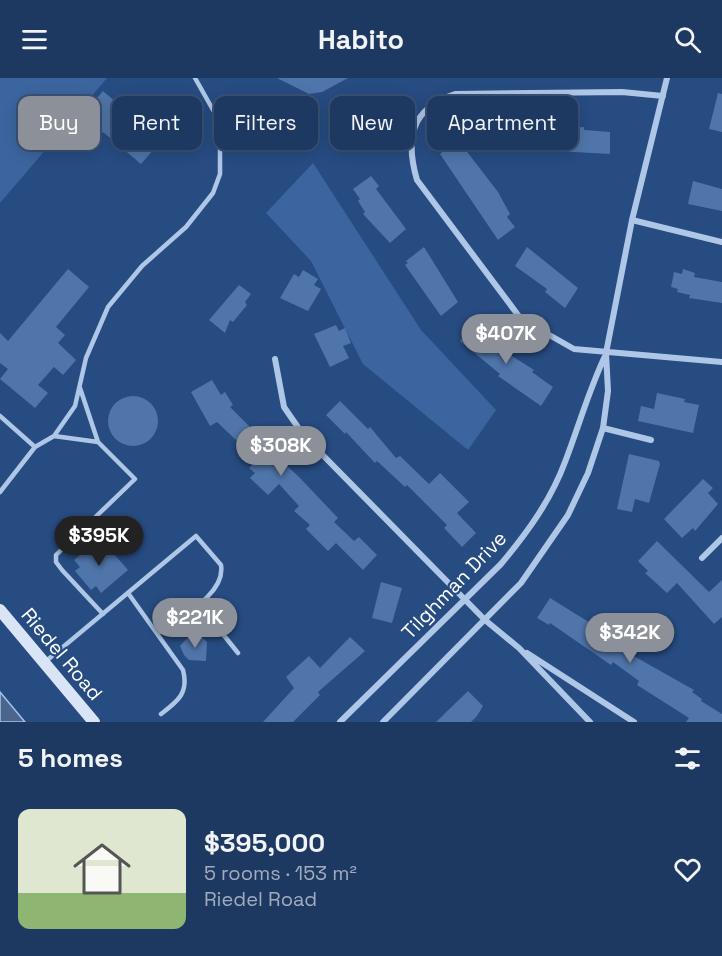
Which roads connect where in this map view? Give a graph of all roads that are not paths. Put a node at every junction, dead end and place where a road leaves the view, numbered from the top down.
1 (195, 78) edge
2 (667, 78) edge
3 (663, 96) junction
4 (633, 220) junction
5 (722, 242) edge
6 (606, 353) junction
7 (275, 359) dead end
8 (722, 362) edge
9 (80, 387) junction
10 (0, 416) edge
11 (603, 428) junction
12 (54, 436) junction
13 (651, 440) dead end
14 (98, 442) junction
15 (35, 447) junction
16 (0, 492) edge
17 (722, 538) edge
18 (702, 558) dead end
19 (128, 593) junction
20 (465, 600) junction
21 (198, 603) junction
22 (0, 610) edge
23 (103, 614) junction
24 (485, 620) junction
25 (158, 633) junction
26 (519, 648) junction
27 (238, 653) dead end
28 (44, 663) junction
29 (161, 714) dead end
30 (93, 722) edge
31 (340, 722) edge
32 (383, 722) edge
33 (590, 722) edge
34 (634, 722) edge

1 - 9 lane
2 - 3 street, Tilghman Drive
3 - 4 street, Tilghman Drive
3 - 6 street
4 - 5 street
4 - 6 street, Tilghman Drive
6 - 8 street
6 - 11 street, Tilghman Drive
6 - 20 street, Tilghman Drive
7 - 20 street
9 - 12 lane
9 - 14 lane
10 - 15 lane
11 - 13 street
11 - 24 street, Tilghman Drive
12 - 14 lane
12 - 15 lane
14 - 23 lane
15 - 16 lane
17 - 18 street
19 - 21 lane
19 - 23 lane
19 - 25 lane
20 - 24 street
20 - 31 street, Tilghman Drive
21 - 25 lane
21 - 27 lane
22 - 28 street, Riedel Road
23 - 28 lane
24 - 26 street
24 - 32 street, Tilghman Drive
25 - 29 lane
26 - 33 street
26 - 34 street
28 - 30 street, Riedel Road

